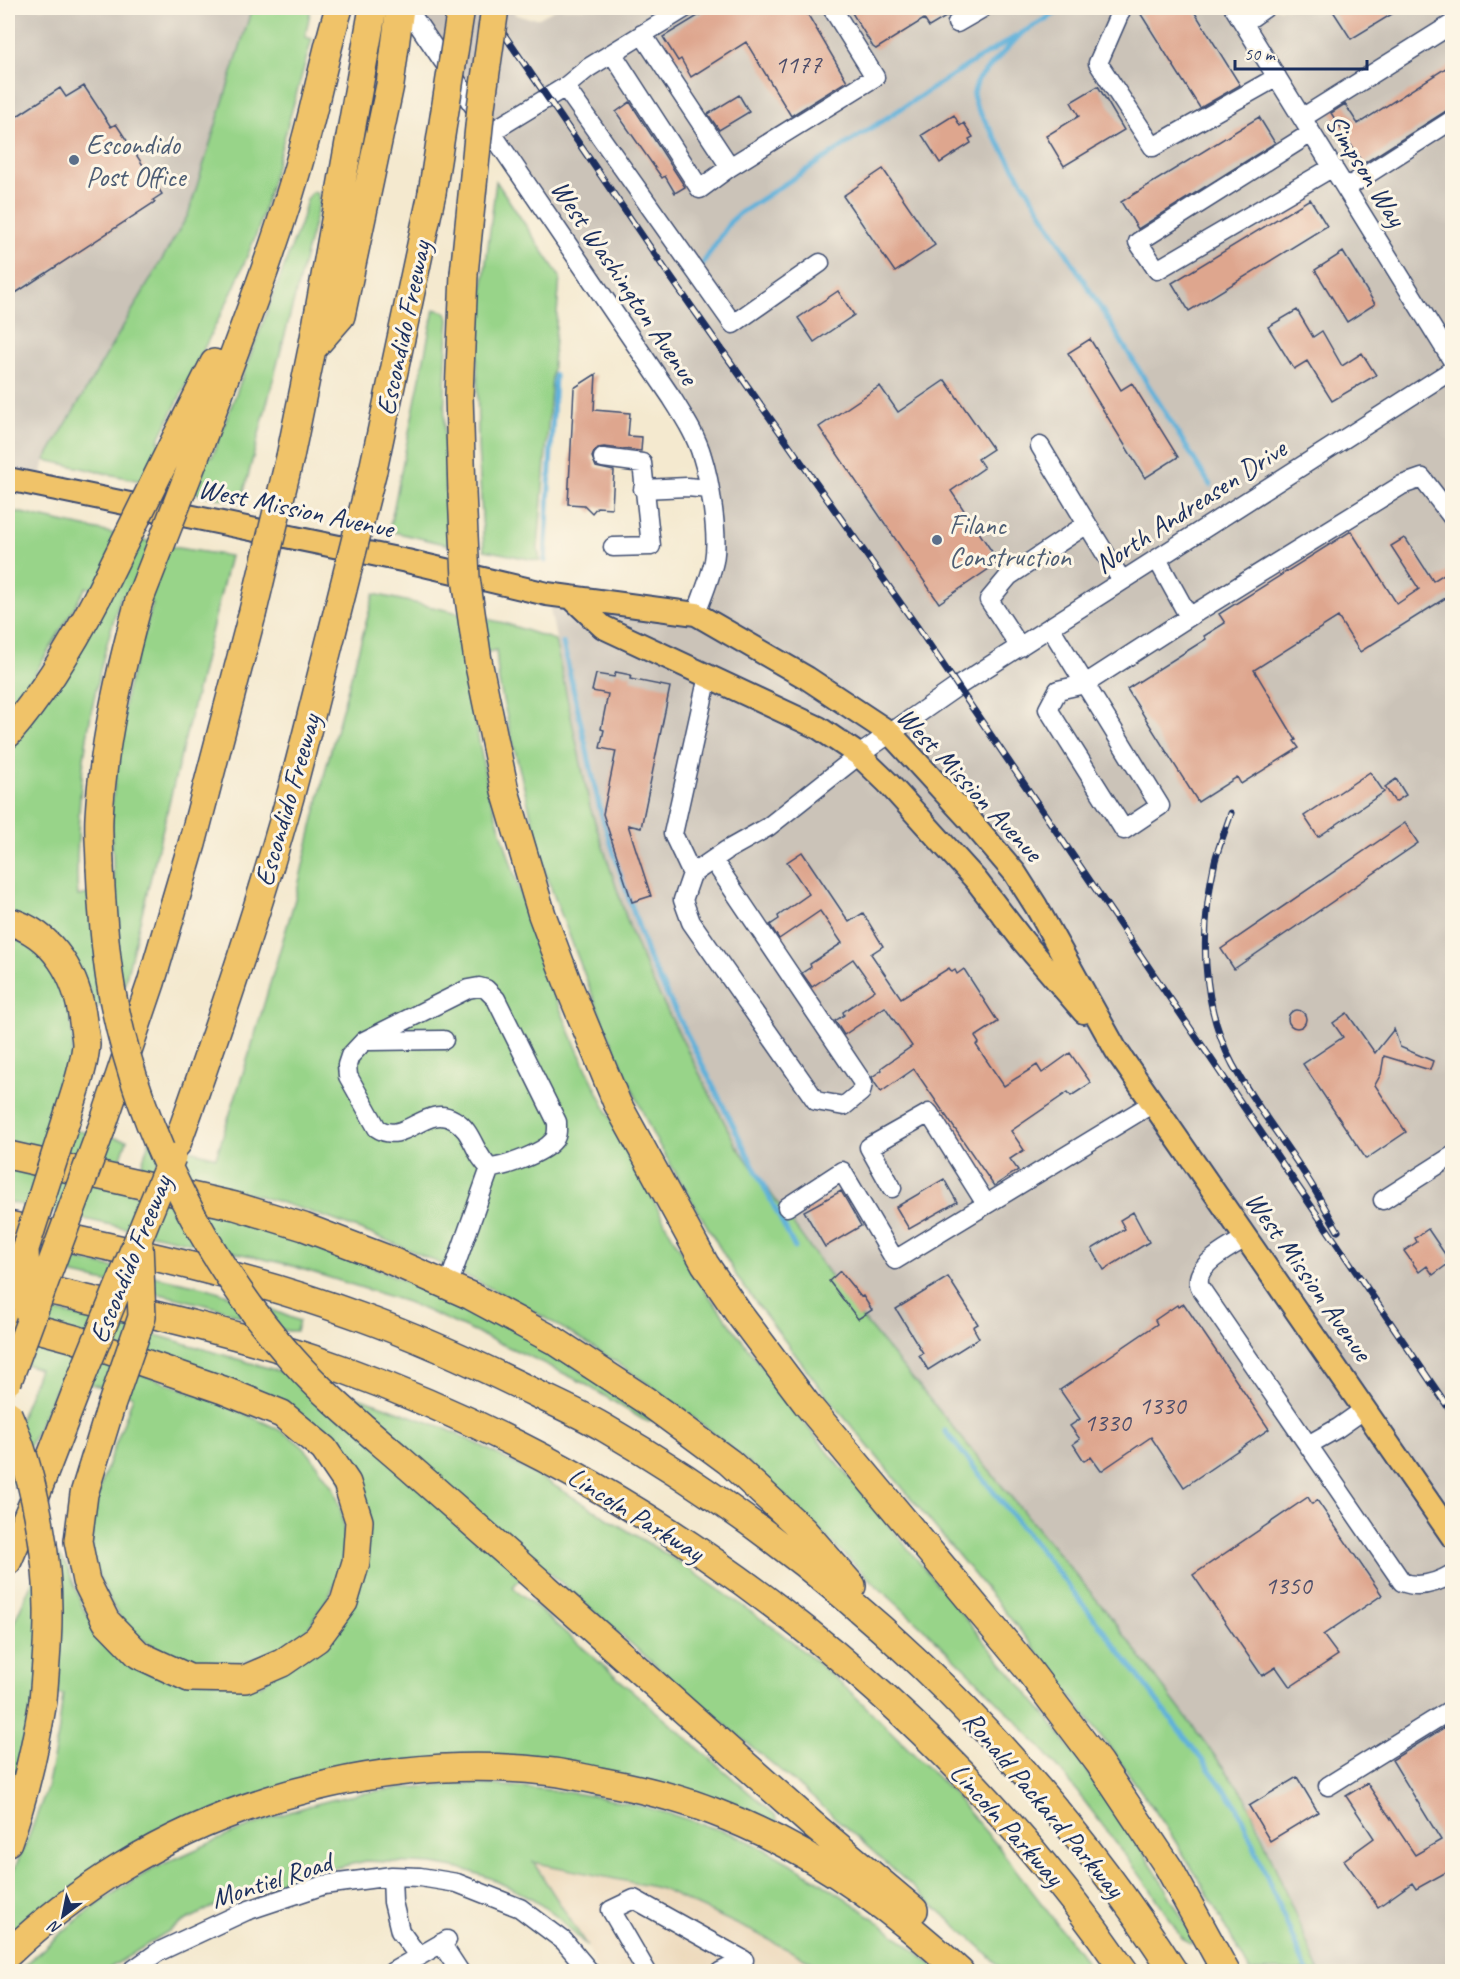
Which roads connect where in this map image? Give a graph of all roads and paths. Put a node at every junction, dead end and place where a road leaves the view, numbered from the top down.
1 (339, 8) edge
2 (374, 8) edge
3 (400, 8) edge
4 (407, 8) edge
5 (461, 8) edge
6 (495, 8) edge
7 (685, 8) edge
8 (832, 8) edge
9 (983, 8) edge
10 (1122, 8) edge
11 (1265, 8) edge
12 (1239, 15) edge
13 (957, 23) dead end
14 (1452, 24) edge
15 (642, 34) junction
16 (612, 53) junction
17 (1277, 77) junction
18 (565, 87) junction
19 (1452, 120) edge
20 (1307, 125) junction
21 (491, 132) junction
22 (730, 167) junction
23 (1333, 167) junction
24 (1346, 188) junction
25 (820, 262) dead end
26 (312, 349) junction
27 (1452, 360) edge
28 (1452, 370) edge
29 (189, 440) junction
30 (1040, 446) dead end
31 (603, 458) dead end
32 (8, 479) edge
33 (644, 489) junction
34 (710, 489) junction
35 (1452, 517) edge
36 (1087, 524) junction
37 (613, 547) dead end
38 (1156, 559) junction
39 (1122, 581) junction
40 (572, 598) junction
41 (696, 614) junction
42 (1189, 617) junction
43 (1050, 627) junction
44 (1020, 646) junction
45 (708, 676) junction
46 (1085, 684) junction
47 (8, 734) edge
48 (890, 734) junction
49 (859, 755) junction
50 (713, 860) junction
51 (692, 874) junction
52 (8, 921) edge
53 (444, 1040) dead end
54 (364, 1041) junction
55 (1116, 1050) junction
56 (1153, 1103) junction
57 (8, 1155) edge
58 (1452, 1156) edge
59 (490, 1168) junction
60 (892, 1188) dead end
61 (1383, 1200) dead end
62 (986, 1204) junction
63 (787, 1208) dead end
64 (8, 1225) edge
65 (139, 1236) junction
66 (1246, 1238) junction
67 (8, 1281) edge
68 (448, 1286) junction
69 (18, 1322) edge
70 (8, 1381) edge
71 (1365, 1409) junction
72 (8, 1414) edge
73 (1308, 1445) junction
74 (1452, 1536) edge
75 (8, 1562) edge
76 (1452, 1574) edge
77 (903, 1647) junction
78 (1452, 1709) edge
79 (1328, 1786) dead end
80 (8, 1842) edge
81 (392, 1876) junction
82 (8, 1954) edge
83 (419, 1957) junction
84 (130, 1971) edge
85 (392, 1971) edge
86 (460, 1971) edge
87 (590, 1971) edge
88 (647, 1971) edge
89 (720, 1971) edge
90 (960, 1971) edge
91 (982, 1971) edge
92 (1125, 1971) edge
93 (1174, 1971) edge
94 (1226, 1971) edge

1 - 29 highway
2 - 26 highway
3 - 26 highway
4 - 21 street, West Washington Avenue
5 - 65 highway, Escondido Freeway, bridge
6 - 94 highway, bridge
7 - 15 street
8 - 22 street
9 - 13 street
10 - 17 street
11 - 12 street
12 - 17 street, Simpson Way
14 - 20 street
15 - 16 street
15 - 22 street
16 - 18 street
16 - 22 street
17 - 20 street, Simpson Way
18 - 21 street
18 - 25 street
19 - 24 street
20 - 23 street, Simpson Way
20 - 23 street
21 - 34 street, West Washington Avenue
23 - 24 street, Simpson Way
24 - 27 street, Simpson Way
26 - 69 highway, bridge
28 - 38 street, North Andreasen Drive
29 - 47 highway, bridge
29 - 91 highway, bridge
30 - 36 street
31 - 33 street
32 - 40 main road, West Mission Avenue
33 - 34 street
33 - 37 street
34 - 41 street, West Washington Avenue
35 - 42 street
36 - 39 street
36 - 44 street
38 - 39 street, North Andreasen Drive
38 - 42 street
39 - 43 street, North Andreasen Drive
40 - 41 main road, West Mission Avenue
40 - 45 main road, West Mission Avenue
41 - 48 main road, West Mission Avenue
42 - 46 street
43 - 44 street, North Andreasen Drive
43 - 46 street
44 - 48 street, North Andreasen Drive
45 - 49 main road, West Mission Avenue
45 - 51 street
46 - 46 street
48 - 49 street, North Andreasen Drive
48 - 55 main road, West Mission Avenue
49 - 50 street, North Andreasen Drive
49 - 55 main road, West Mission Avenue
50 - 51 street, North Andreasen Drive
50 - 51 street
52 - 69 highway, bridge
53 - 54 street
54 - 59 street
54 - 59 street
55 - 56 main road, West Mission Avenue
56 - 62 street
56 - 66 main road, West Mission Avenue
57 - 68 highway
58 - 61 street
59 - 68 street
60 - 62 street
62 - 63 street
64 - 77 highway, Lincoln Parkway
65 - 69 highway, bridge
65 - 75 highway, Escondido Freeway, bridge
66 - 71 main road, West Mission Avenue
66 - 73 street
67 - 92 highway, Lincoln Parkway
68 - 77 highway
69 - 70 highway, bridge
71 - 73 street
71 - 74 main road, West Mission Avenue
72 - 80 highway, bridge
73 - 76 street
77 - 93 highway, Ronald Packard Parkway
78 - 79 street
81 - 83 street
81 - 84 street, Montiel Road
81 - 87 street, Montiel Road
82 - 90 highway
83 - 85 street
83 - 86 street
88 - 89 street

